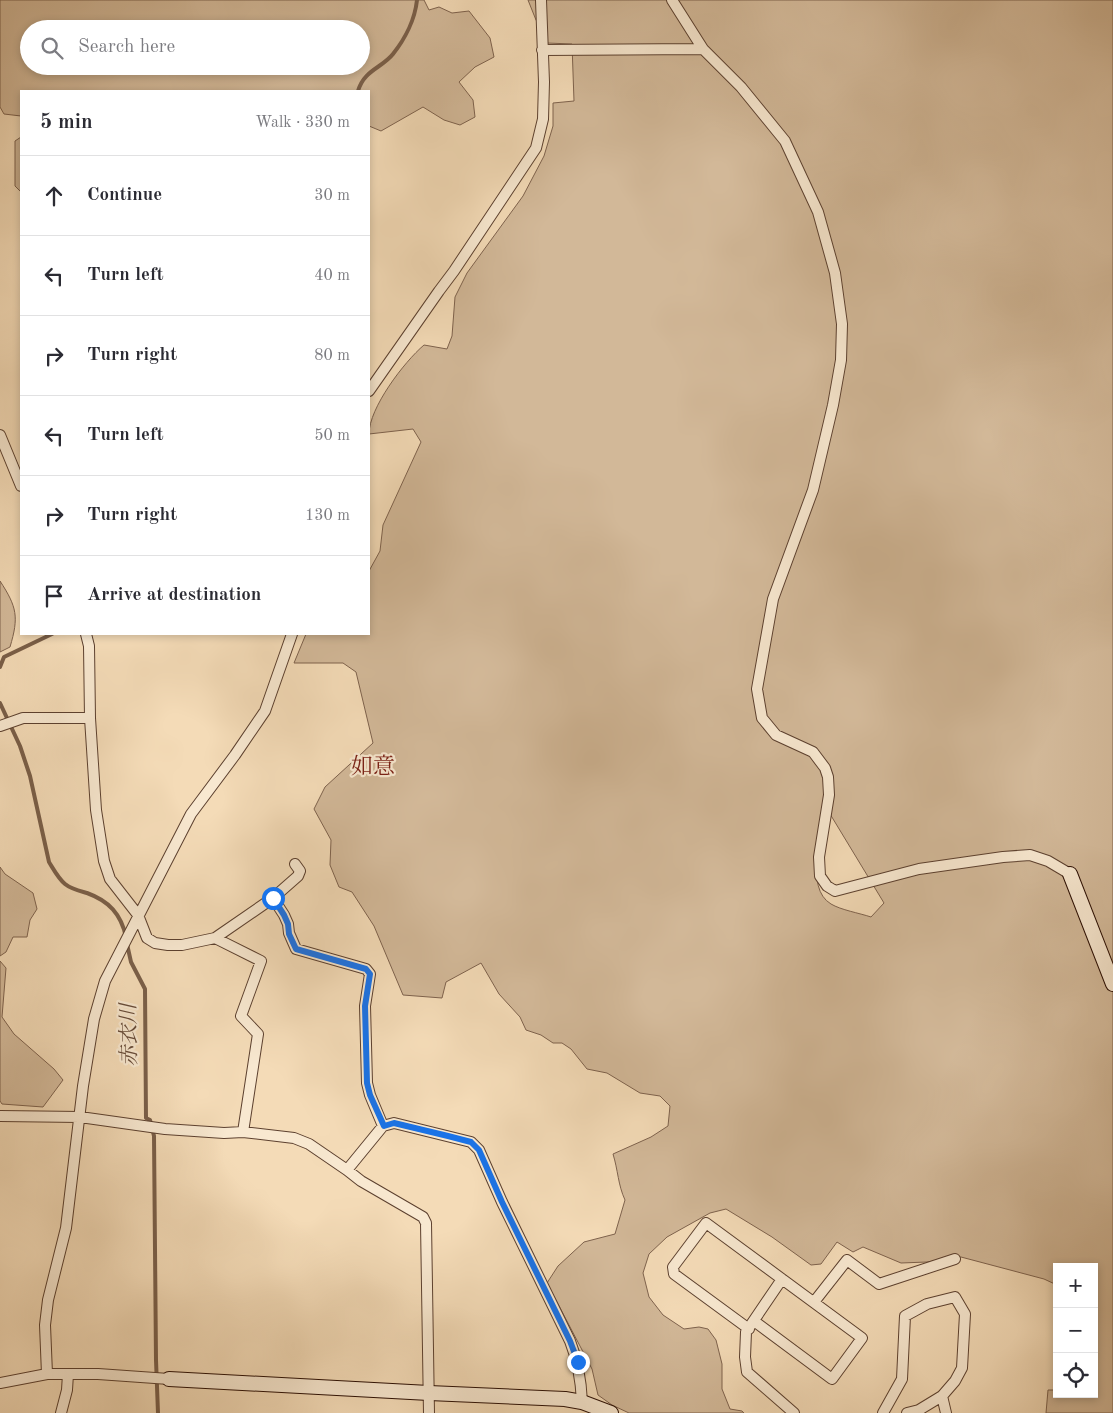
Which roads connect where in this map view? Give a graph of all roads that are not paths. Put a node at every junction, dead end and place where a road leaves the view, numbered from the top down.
1 (541, 0) edge
2 (672, 0) edge
3 (703, 49) junction
4 (542, 50) junction
5 (370, 390) edge
6 (0, 435) edge
7 (20, 484) edge
8 (86, 635) edge
9 (292, 635) edge
10 (90, 718) junction
11 (0, 726) edge
12 (295, 864) dead end
13 (1070, 874) joint
14 (273, 898) junction
15 (138, 915) junction
16 (214, 938) junction
17 (1113, 984) edge
18 (0, 1116) edge
19 (80, 1117) junction
20 (384, 1126) junction
21 (243, 1132) junction
22 (348, 1170) junction
23 (955, 1259) dead end
24 (782, 1279) junction
25 (814, 1302) junction
26 (751, 1325) junction
27 (47, 1374) junction
28 (68, 1374) junction
29 (169, 1379) joint
30 (0, 1383) edge
31 (429, 1394) junction
32 (942, 1396) junction
33 (582, 1402) junction
34 (61, 1413) edge
35 (429, 1413) edge
36 (611, 1413) edge
37 (794, 1413) edge
38 (883, 1413) edge
39 (907, 1413) edge
40 (946, 1413) edge

1 - 4 street
2 - 3 street
3 - 4 street
3 - 13 street
4 - 5 street
6 - 7 street
8 - 10 street
9 - 15 street
10 - 11 street
10 - 15 street
12 - 14 street
13 - 17 street
14 - 16 street
14 - 20 street
15 - 16 street
15 - 19 street
16 - 21 street
18 - 19 street
19 - 21 street
19 - 27 street
20 - 22 street
20 - 33 street
21 - 22 street
22 - 31 street
23 - 25 street
24 - 25 street
24 - 26 street
24 - 26 street
25 - 26 street
26 - 37 street
27 - 28 street
27 - 30 street
28 - 29 street
28 - 34 street
29 - 31 street
31 - 33 street
31 - 35 street
32 - 38 street
32 - 39 street
32 - 40 street
33 - 36 street

